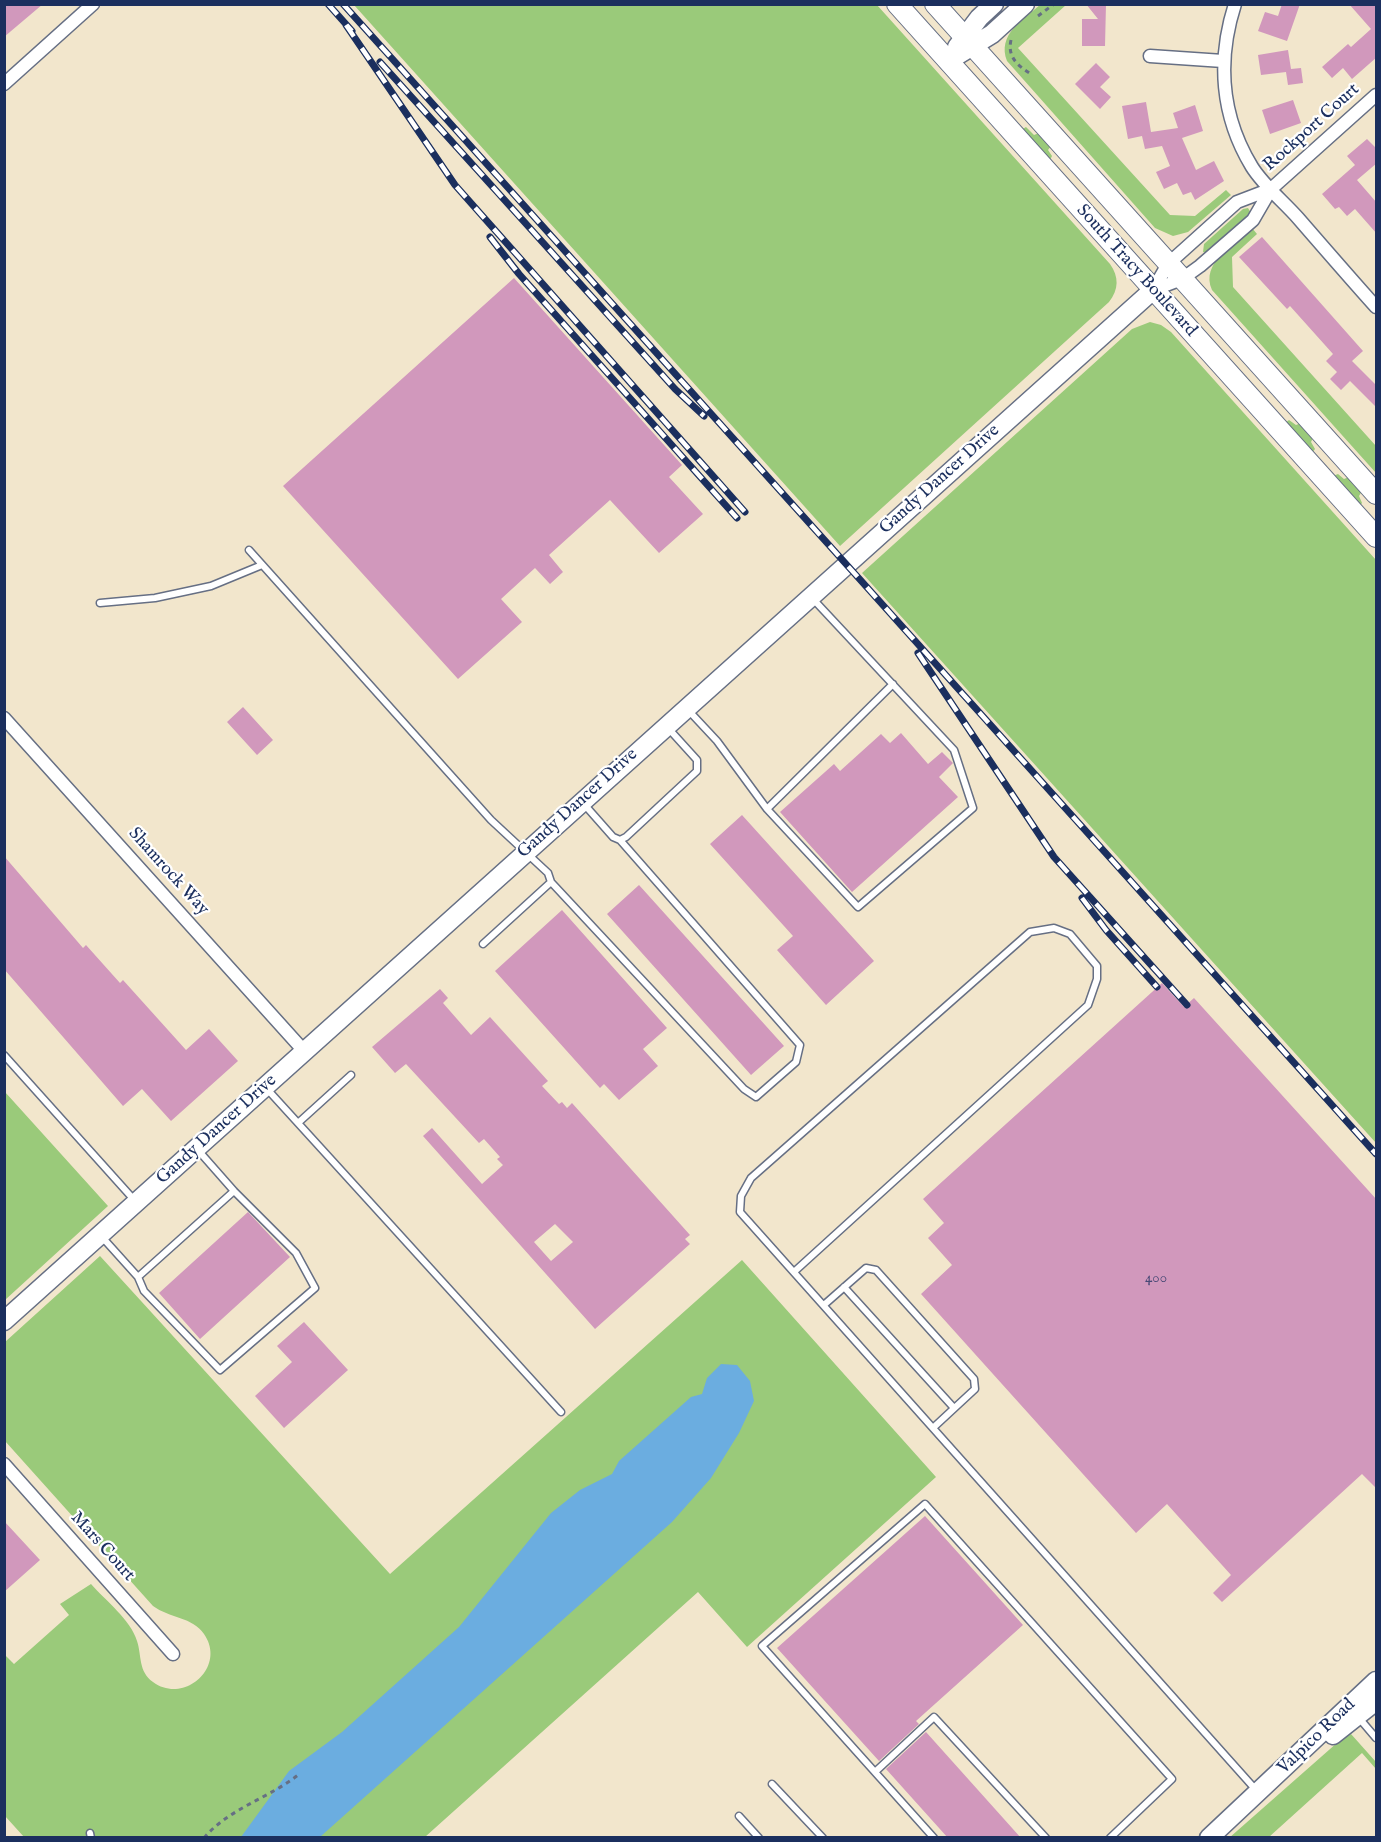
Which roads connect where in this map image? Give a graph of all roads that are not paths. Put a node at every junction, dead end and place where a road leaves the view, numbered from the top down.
1 (93, 4) edge
2 (897, 4) edge
3 (935, 4) edge
4 (994, 4) edge
5 (1235, 4) edge
6 (1027, 13) edge
7 (968, 41) junction
8 (1150, 56) dead end
9 (948, 61) junction
10 (1223, 61) junction
11 (4, 84) edge
12 (1377, 95) edge
13 (1271, 189) junction
14 (1168, 264) junction
15 (1182, 279) junction
16 (1153, 290) junction
17 (1377, 307) edge
18 (1377, 494) edge
19 (1377, 537) edge
20 (249, 550) dead end
21 (262, 565) junction
22 (811, 596) junction
23 (100, 603) dead end
24 (893, 684) junction
25 (686, 707) junction
26 (4, 718) edge
27 (665, 725) junction
28 (581, 801) junction
29 (767, 809) junction
30 (620, 840) junction
31 (527, 851) junction
32 (551, 882) junction
33 (483, 944) dead end
34 (304, 1050) junction
35 (4, 1055) edge
36 (351, 1075) dead end
37 (265, 1087) junction
38 (298, 1123) junction
39 (196, 1149) junction
40 (234, 1191) junction
41 (136, 1202) junction
42 (100, 1234) junction
43 (795, 1271) junction
44 (138, 1277) junction
45 (844, 1287) junction
46 (825, 1305) junction
47 (4, 1321) edge
48 (954, 1408) junction
49 (561, 1412) dead end
50 (934, 1427) junction
51 (4, 1464) edge
52 (173, 1654) dead end
53 (1377, 1682) edge
54 (1377, 1701) edge
55 (1357, 1716) junction
56 (1377, 1738) edge
57 (875, 1772) junction
58 (772, 1784) dead end
59 (1258, 1793) junction
60 (739, 1816) dead end
61 (759, 1838) edge
62 (822, 1838) edge
63 (934, 1838) edge
64 (1046, 1838) edge
65 (1110, 1838) edge
66 (1209, 1838) edge

1 - 11 street
2 - 9 main road, South Tracy Boulevard
3 - 7 main road, South Tracy Boulevard
4 - 7 street
5 - 10 street
6 - 7 street
7 - 9 street
7 - 14 main road, South Tracy Boulevard
8 - 10 street
9 - 16 main road, South Tracy Boulevard
10 - 13 street
12 - 13 street, Rockport Court
13 - 14 street
13 - 15 street
13 - 17 street
14 - 15 main road, South Tracy Boulevard
14 - 16 street
15 - 16 street
15 - 18 main road, South Tracy Boulevard
16 - 19 main road, South Tracy Boulevard
16 - 22 street, Gandy Dancer Drive
20 - 21 lane
21 - 23 lane
21 - 31 lane
22 - 24 lane
22 - 25 street, Gandy Dancer Drive
24 - 29 lane
24 - 29 lane
25 - 27 street, Gandy Dancer Drive
25 - 29 lane
26 - 34 street, Shamrock Way
27 - 28 street, Gandy Dancer Drive
27 - 30 lane
28 - 30 lane
28 - 31 street, Gandy Dancer Drive
30 - 32 lane
31 - 32 lane
31 - 34 street, Gandy Dancer Drive
32 - 33 lane
34 - 37 street, Gandy Dancer Drive
35 - 41 lane
36 - 38 lane
37 - 38 lane
37 - 39 street, Gandy Dancer Drive
38 - 49 lane
39 - 40 lane
39 - 41 street, Gandy Dancer Drive
40 - 44 lane
40 - 44 lane
41 - 42 street, Gandy Dancer Drive
42 - 44 lane
42 - 47 street, Gandy Dancer Drive
43 - 43 lane
43 - 46 lane
45 - 46 lane
45 - 48 lane
45 - 48 lane
46 - 50 lane
48 - 50 lane
50 - 59 lane
51 - 52 street, Mars Court
53 - 59 street, Valpico Road
54 - 55 street, Valpico Road
55 - 56 lane
55 - 59 street, Valpico Road
57 - 63 lane
57 - 64 lane
57 - 65 lane
58 - 62 lane
59 - 66 street, Valpico Road
60 - 61 lane

